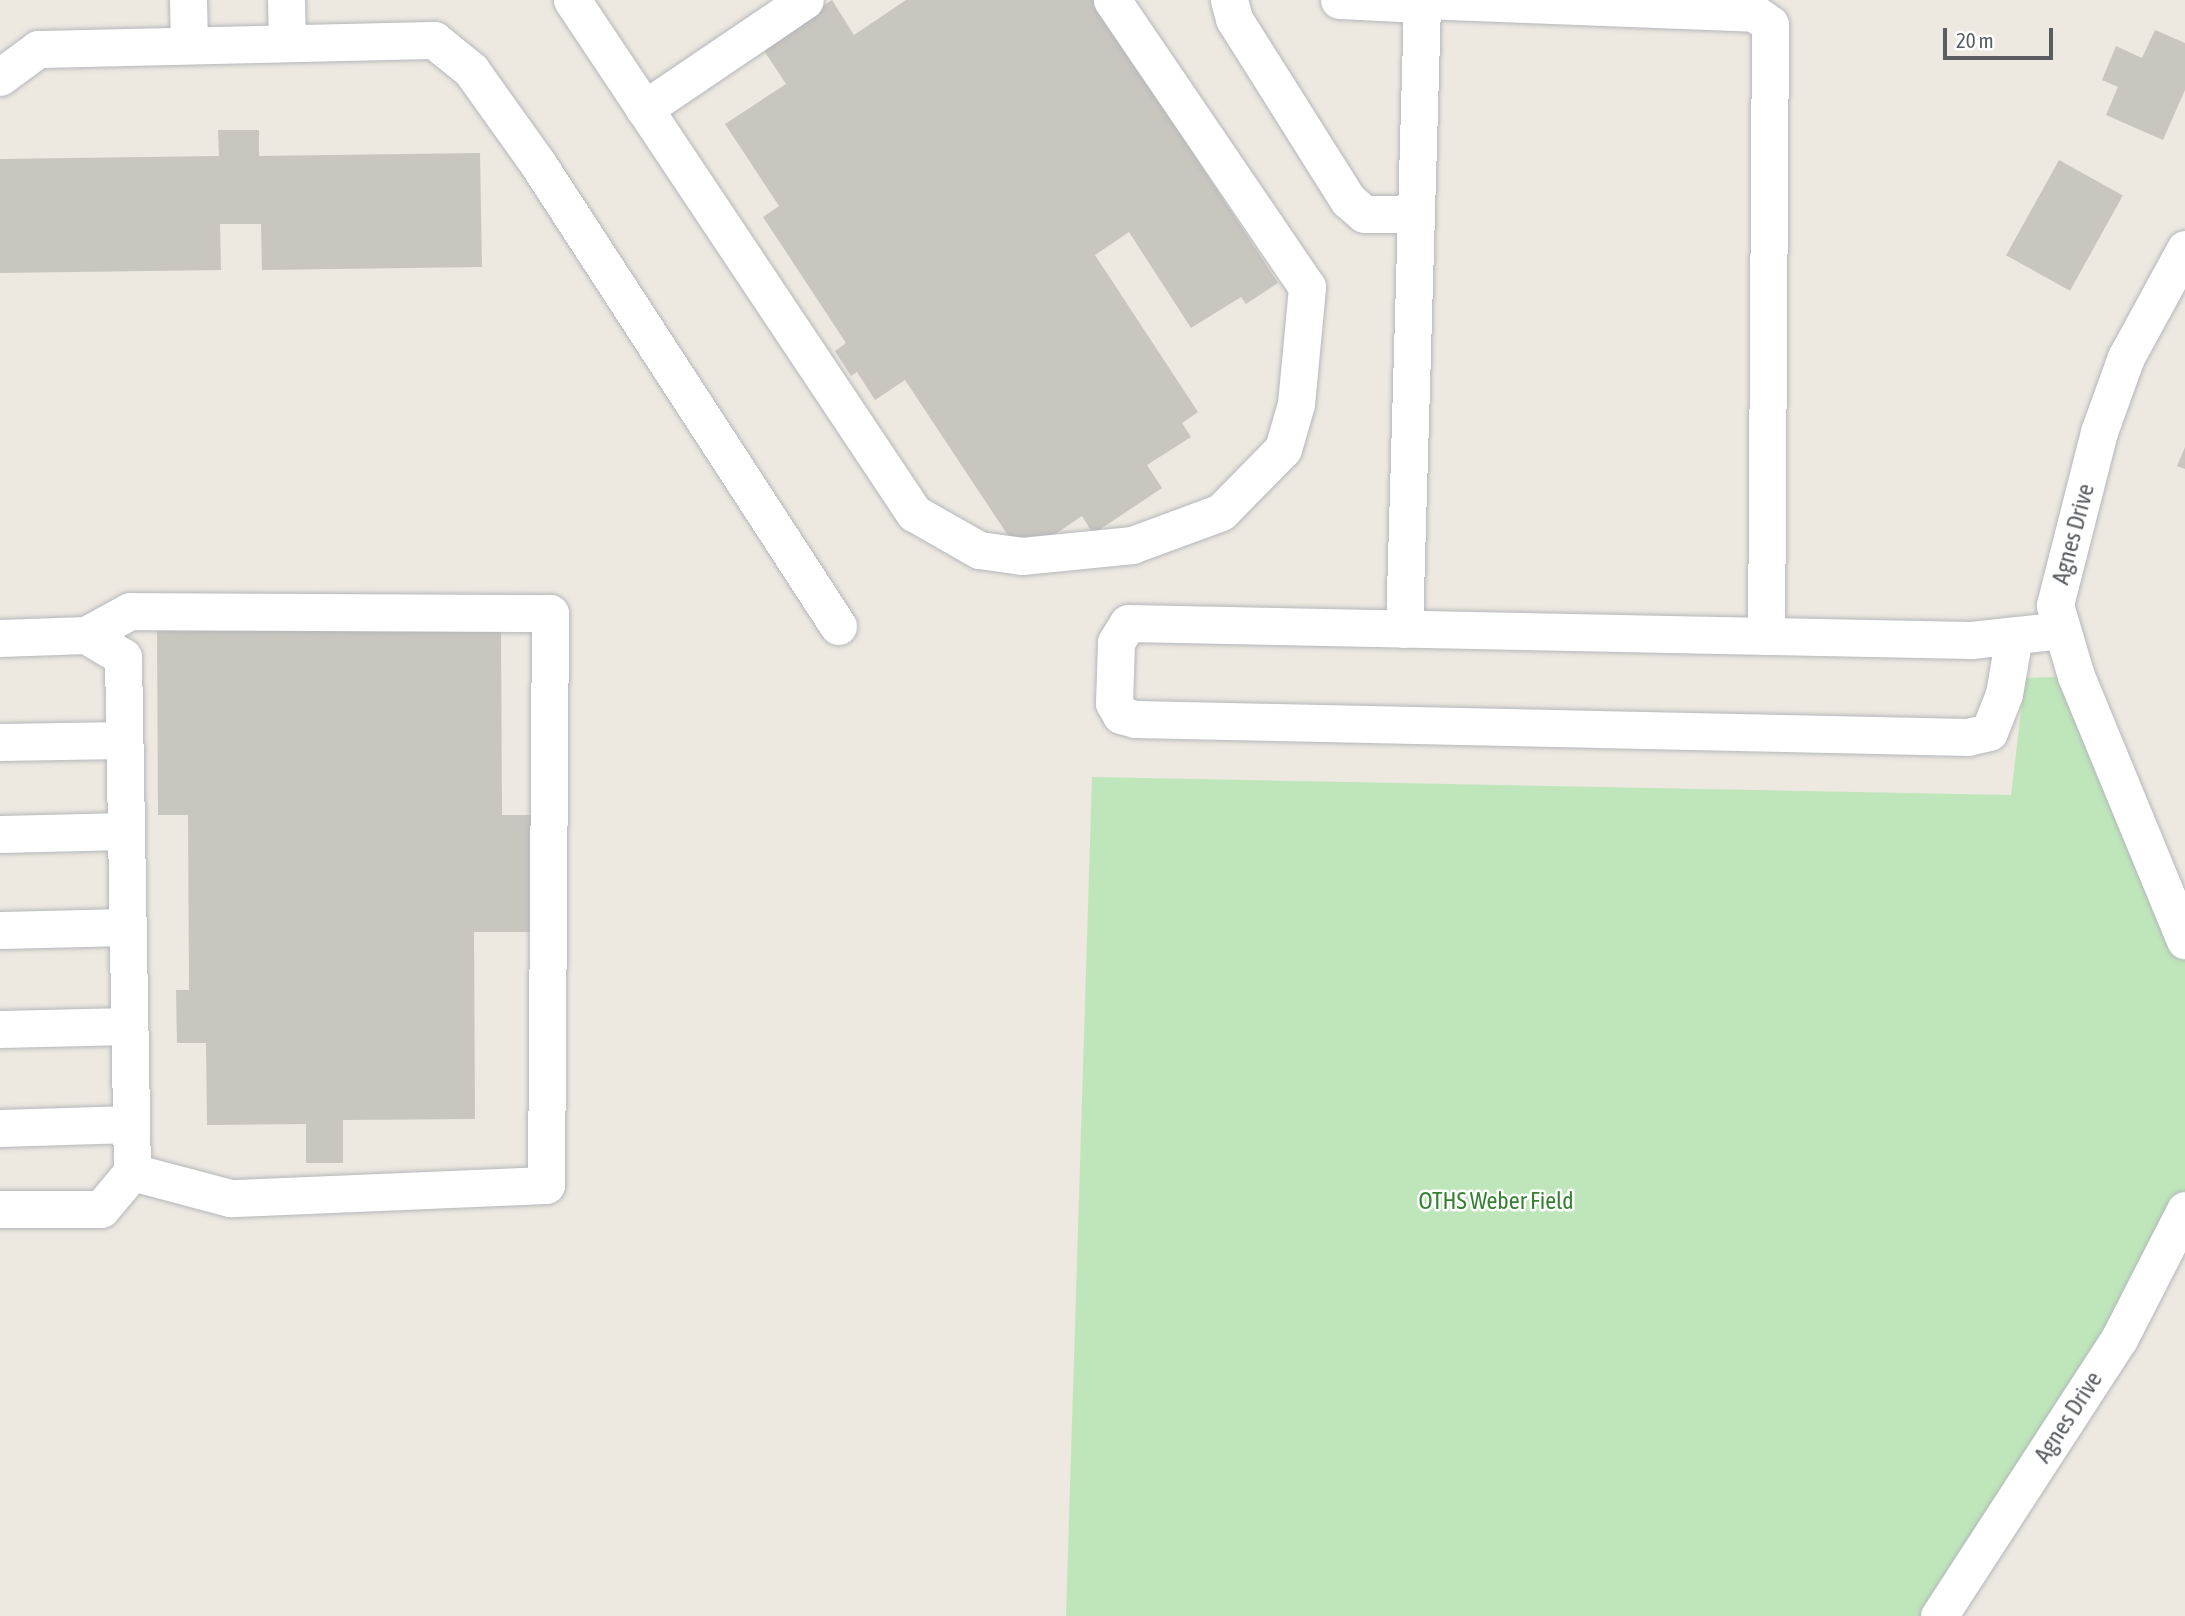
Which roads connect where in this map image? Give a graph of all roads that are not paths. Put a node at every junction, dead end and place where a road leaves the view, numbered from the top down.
1 (188, 0) edge
2 (286, 0) edge
3 (572, 0) edge
4 (805, 0) edge
5 (1112, 0) edge
6 (1229, 0) edge
7 (1339, 0) edge
8 (1422, 2) edge
9 (287, 43) junction
10 (189, 45) junction
11 (0, 77) edge
12 (644, 109) junction
13 (1415, 214) junction
14 (2185, 249) edge
15 (838, 626) dead end
16 (1404, 629) junction
17 (2061, 630) junction
18 (86, 635) junction
19 (1766, 636) junction
20 (2014, 636) junction
21 (0, 638) edge
22 (124, 740) junction
23 (0, 742) edge
24 (126, 831) junction
25 (0, 834) edge
26 (127, 927) junction
27 (0, 930) edge
28 (2185, 940) edge
29 (129, 1026) junction
30 (0, 1029) edge
31 (131, 1124) junction
32 (0, 1128) edge
33 (132, 1172) junction
34 (0, 1209) edge
35 (2185, 1210) edge
36 (1939, 1616) edge

1 - 10 street
2 - 9 street
3 - 12 street
4 - 12 street
5 - 12 street
6 - 13 street
7 - 8 street
8 - 13 street
8 - 19 street
9 - 10 street
9 - 15 street
10 - 11 street
13 - 16 street
14 - 17 street, Agnes Drive
16 - 19 street
16 - 20 street
17 - 20 street
17 - 28 street, Agnes Drive
18 - 21 street
18 - 22 street
18 - 33 street
19 - 20 street
22 - 23 street
22 - 24 street
24 - 25 street
24 - 26 street
26 - 27 street
26 - 29 street
29 - 30 street
29 - 31 street
31 - 32 street
31 - 33 street
33 - 34 street
35 - 36 street, Agnes Drive

